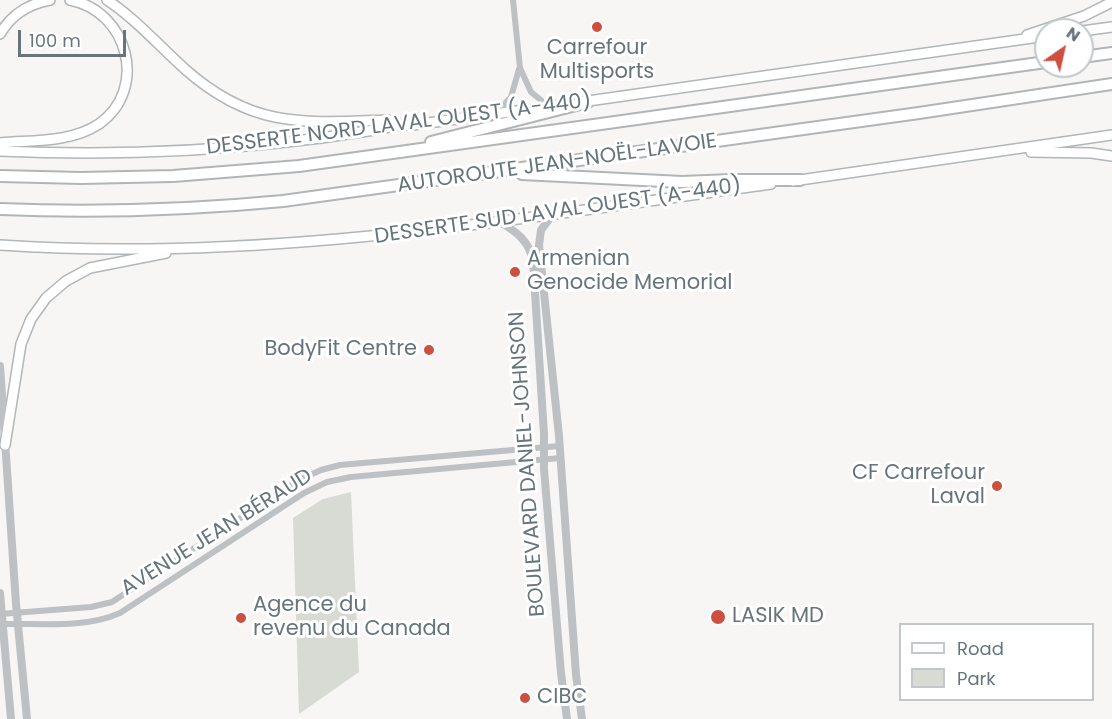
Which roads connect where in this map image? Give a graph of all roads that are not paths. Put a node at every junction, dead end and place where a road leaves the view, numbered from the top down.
1 (50, 0) edge
2 (70, 0) edge
3 (107, 0) edge
4 (513, 0) edge
5 (1112, 2) edge
6 (1112, 27) edge
7 (1094, 29) edge
8 (0, 34) edge
9 (1034, 38) edge
10 (1008, 42) junction
11 (1112, 52) edge
12 (1094, 55) edge
13 (1034, 64) edge
14 (520, 68) junction
15 (1112, 84) edge
16 (588, 102) junction
17 (548, 106) junction
18 (496, 113) junction
19 (400, 124) junction
20 (1112, 135) edge
21 (0, 143) edge
22 (0, 151) edge
23 (1002, 151) junction
24 (388, 154) junction
25 (1112, 156) edge
26 (496, 172) junction
27 (0, 176) edge
28 (800, 180) junction
29 (1, 209) edge
30 (553, 214) junction
31 (499, 221) junction
32 (2, 247) edge
33 (186, 248) junction
34 (0, 366) edge
35 (0, 372) edge
36 (5, 445) junction
37 (559, 446) junction
38 (544, 447) junction
39 (560, 458) junction
40 (544, 460) junction
41 (0, 593) edge
42 (17, 612) junction
43 (1, 614) edge
44 (1, 624) edge
45 (18, 624) junction
46 (11, 719) edge
47 (27, 719) edge
48 (567, 719) edge
49 (582, 719) edge

1 - 8 main road
2 - 21 main road
3 - 19 main road
4 - 14 street
5 - 10 main road
6 - 7 main road
9 - 10 main road, DESSERTE NORD LAVAL OUEST (A-440)
10 - 16 main road, DESSERTE NORD LAVAL OUEST (A-440)
11 - 12 highway
13 - 24 highway, AUTOROUTE JEAN-NOËL-LAVOIE
14 - 17 street
14 - 18 street
15 - 26 highway, AUTOROUTE JEAN-NOËL-LAVOIE
16 - 17 main road, DESSERTE NORD LAVAL OUEST (A-440)
16 - 24 highway
17 - 18 main road, DESSERTE NORD LAVAL OUEST (A-440)
18 - 19 main road, DESSERTE NORD LAVAL OUEST (A-440)
19 - 22 main road, DESSERTE NORD LAVAL OUEST (A-440)
20 - 23 main road, DESSERTE SUD LAVAL OUEST (A-440)
23 - 25 main road
23 - 28 main road, DESSERTE SUD LAVAL OUEST (A-440)
24 - 27 highway, AUTOROUTE JEAN-NOËL-LAVOIE
26 - 28 highway
26 - 29 highway, AUTOROUTE JEAN-NOËL-LAVOIE
28 - 30 main road, DESSERTE SUD LAVAL OUEST (A-440)
30 - 31 main road, DESSERTE SUD LAVAL OUEST (A-440)
30 - 37 street, BOULEVARD DANIEL-JOHNSON
31 - 33 main road, DESSERTE SUD LAVAL OUEST (A-440)
31 - 38 street, BOULEVARD DANIEL-JOHNSON
32 - 33 main road, DESSERTE SUD LAVAL OUEST (A-440)
33 - 36 main road
34 - 35 street
35 - 36 street
36 - 42 street
37 - 38 street, AVENUE JEAN BÉRAUD
37 - 39 street, BOULEVARD DANIEL-JOHNSON
38 - 40 street, BOULEVARD DANIEL-JOHNSON
38 - 42 street, AVENUE JEAN BÉRAUD
39 - 40 street, AVENUE JEAN BÉRAUD
39 - 49 street, BOULEVARD DANIEL-JOHNSON
40 - 45 street, AVENUE JEAN BÉRAUD
40 - 48 street, BOULEVARD DANIEL-JOHNSON
41 - 43 street
42 - 43 street, AVENUE JEAN BÉRAUD
42 - 45 street
43 - 44 street
44 - 45 street, AVENUE JEAN BÉRAUD
44 - 46 street
45 - 47 street

